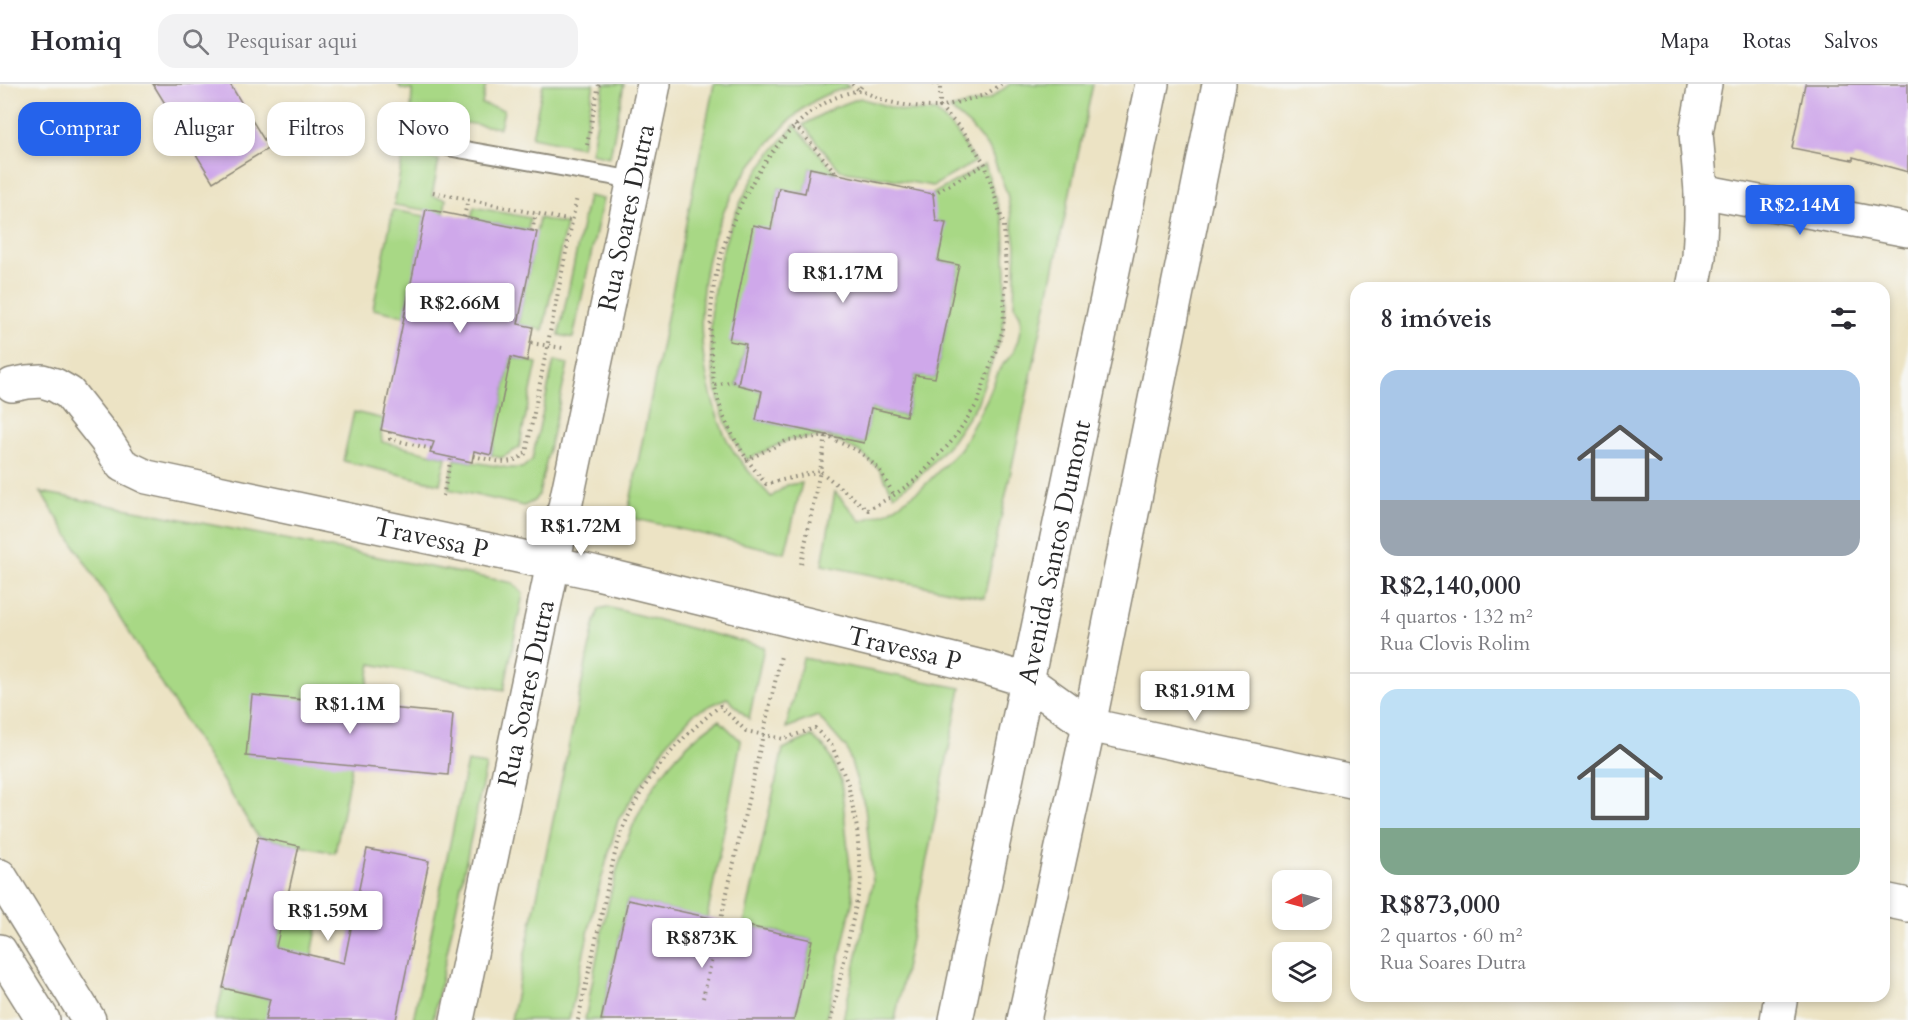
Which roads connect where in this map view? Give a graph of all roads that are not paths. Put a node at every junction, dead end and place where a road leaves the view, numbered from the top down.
1 (654, 84) edge
2 (1152, 84) edge
3 (1219, 84) edge
4 (1705, 84) edge
5 (470, 151) edge
6 (634, 180) junction
7 (1701, 191) junction
8 (1908, 230) edge
9 (1695, 282) edge
10 (12, 385) dead end
11 (554, 563) junction
12 (1026, 680) junction
13 (1089, 725) junction
14 (1350, 781) edge
15 (0, 876) edge
16 (1890, 901) edge
17 (1908, 905) edge
18 (9, 913) edge
19 (0, 951) edge
20 (1780, 1002) edge
21 (43, 1020) edge
22 (88, 1020) edge
23 (458, 1020) edge
24 (956, 1020) edge
25 (1024, 1020) edge
26 (1777, 1020) edge

1 - 6 street, Rua Soares Dutra
2 - 12 street, Avenida Santos Dumont
3 - 13 street
4 - 7 street
5 - 6 lane
6 - 11 street, Rua Soares Dutra
7 - 8 street
7 - 9 street
10 - 11 street, Travessa P
11 - 12 street, Travessa P
11 - 23 street, Rua Soares Dutra
12 - 13 street, Travessa P
12 - 24 street, Avenida Santos Dumont
13 - 14 street
13 - 25 street
15 - 18 street
16 - 17 street
18 - 22 street
19 - 21 street
20 - 26 street

